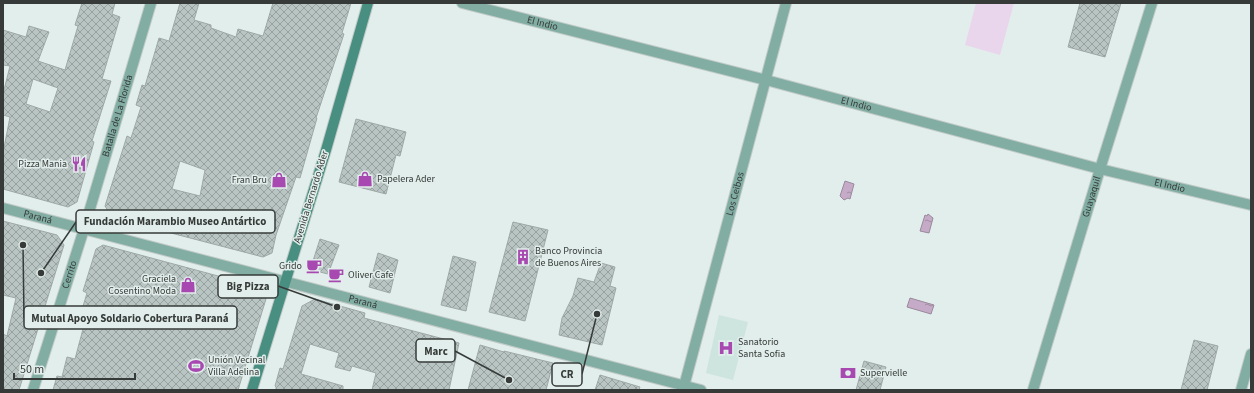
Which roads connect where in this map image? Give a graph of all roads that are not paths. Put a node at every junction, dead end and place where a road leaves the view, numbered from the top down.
1 (151, 3) edge
2 (368, 3) edge
3 (462, 3) edge
4 (786, 3) edge
5 (1152, 3) edge
6 (766, 80) junction
7 (1100, 169) junction
8 (1251, 205) edge
9 (3, 208) edge
10 (84, 229) junction
11 (285, 282) junction
12 (1251, 354) edge
13 (683, 388) edge
14 (33, 390) edge
15 (252, 390) edge
16 (701, 390) edge
17 (1033, 390) edge
18 (1241, 390) edge

1 - 10 street, Batalla de La Florida
2 - 11 main road, Avenida Bernardo Ader
3 - 6 street, El Indio
4 - 6 street, Los Ceibos
5 - 7 street, Guayaquil
6 - 7 street, El Indio
6 - 13 street, Los Ceibos
7 - 8 street, El Indio
7 - 17 street, Guayaquil
9 - 10 street, Paraná
10 - 11 street, Paraná
10 - 14 street, Cerrito
11 - 13 street, Paraná
11 - 15 main road, Avenida Bernardo Ader
12 - 18 street
13 - 16 street, Paraná

